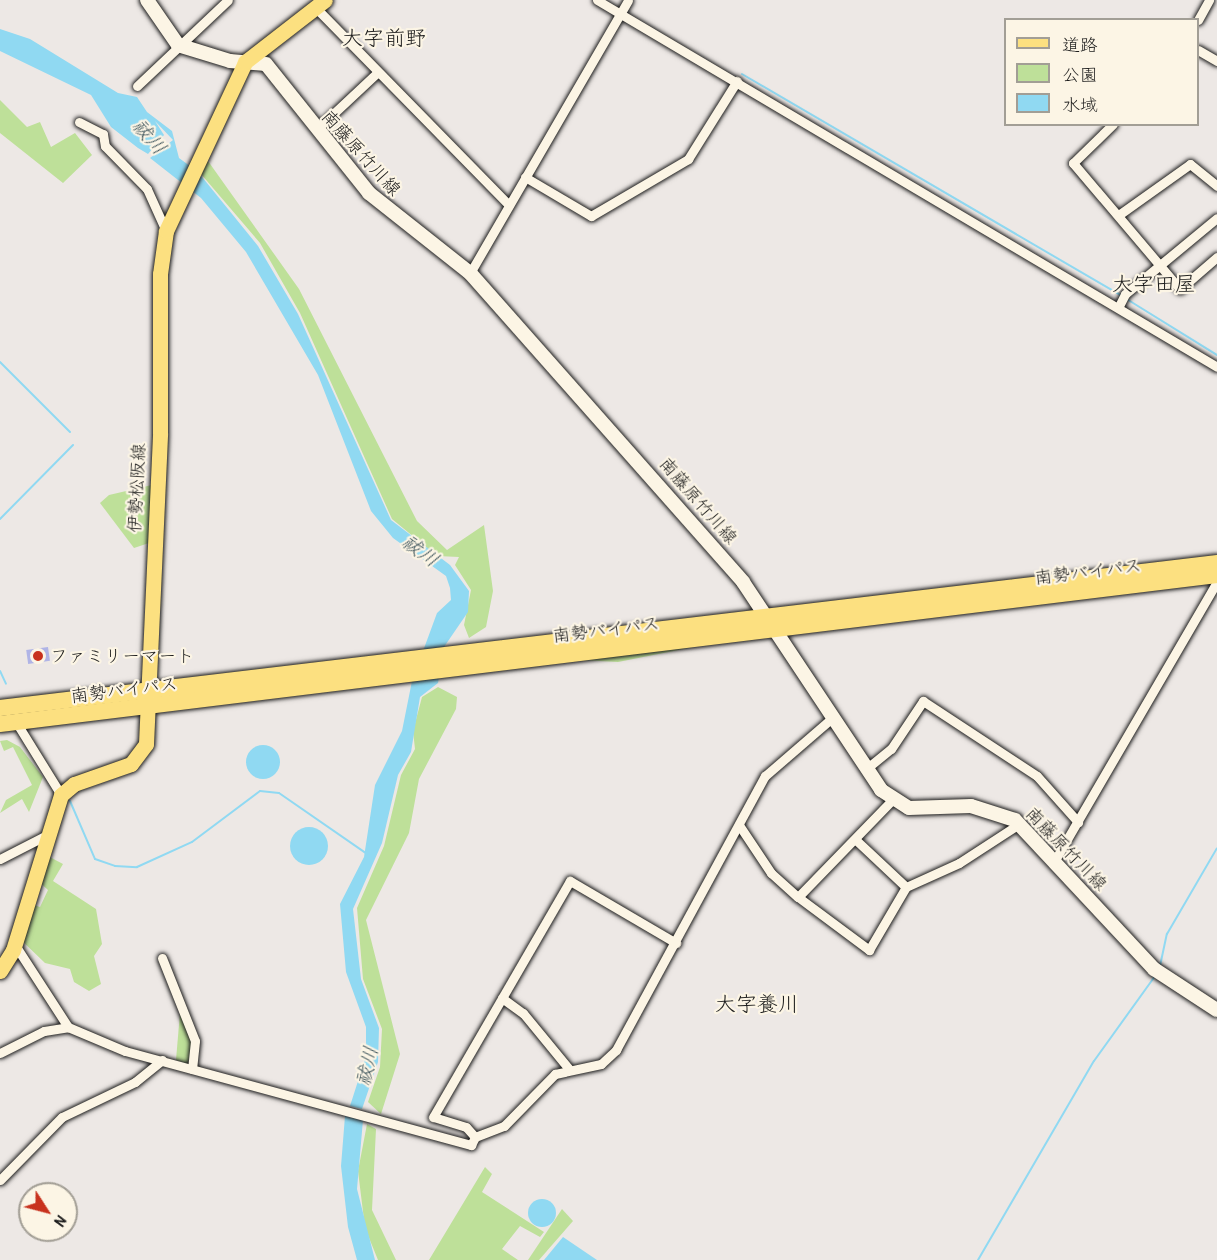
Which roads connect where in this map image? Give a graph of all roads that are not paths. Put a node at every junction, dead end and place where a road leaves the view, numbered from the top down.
1 (147, 0) edge
2 (228, 0) edge
3 (597, 0) edge
4 (628, 0) edge
5 (1209, 0) edge
6 (320, 3) edge
7 (621, 14) junction
8 (1198, 18) edge
9 (178, 45) junction
10 (1199, 51) edge
11 (1217, 61) edge
12 (245, 62) junction
13 (378, 72) junction
14 (737, 81) junction
15 (137, 86) dead end
16 (79, 122) dead end
17 (1111, 126) edge
18 (317, 129) junction
19 (525, 177) junction
20 (1217, 186) edge
21 (509, 205) junction
22 (1120, 214) junction
23 (1217, 218) edge
24 (166, 231) junction
25 (1217, 258) edge
26 (1159, 263) junction
27 (470, 273) junction
28 (1122, 300) junction
29 (1217, 367) edge
30 (1217, 563) edge
31 (1217, 574) edge
32 (1217, 582) edge
33 (765, 616) junction
34 (776, 629) junction
35 (495, 656) junction
36 (146, 699) junction
37 (2, 705) edge
38 (832, 718) junction
39 (8, 723) edge
40 (866, 769) junction
41 (61, 795) junction
42 (892, 800) junction
43 (1078, 822) junction
44 (1019, 824) junction
45 (739, 825) junction
46 (45, 836) junction
47 (857, 841) junction
48 (0, 859) edge
49 (1055, 860) junction
50 (906, 887) junction
51 (798, 897) junction
52 (676, 943) junction
53 (15, 945) junction
54 (162, 958) dead end
55 (0, 971) edge
56 (502, 998) junction
57 (1217, 1010) edge
58 (68, 1028) junction
59 (0, 1053) edge
60 (162, 1060) junction
61 (192, 1069) junction
62 (569, 1070) junction
63 (475, 1137) junction
64 (0, 1180) edge

1 - 9 main road
2 - 9 street
3 - 7 street
4 - 7 street
5 - 8 street
6 - 12 main road, 伊勢松阪線
6 - 13 street
7 - 14 street
7 - 19 street
9 - 12 main road, 南藤原竹川線
9 - 15 street
10 - 11 street
12 - 18 main road, 南藤原竹川線
12 - 24 main road, 伊勢松阪線
13 - 18 street
13 - 21 street
14 - 19 street
14 - 28 street
16 - 24 street
17 - 22 street
18 - 27 main road, 南藤原竹川線
19 - 21 street
20 - 22 street
21 - 27 street
22 - 26 street
23 - 26 street
24 - 36 main road, 伊勢松阪線
25 - 26 street
26 - 28 street
27 - 33 main road, 南藤原竹川線
28 - 29 street
30 - 33 highway, 南勢バイパス
31 - 34 highway, 南勢バイパス
32 - 43 street
33 - 34 main road, 南藤原竹川線
33 - 35 highway, 南勢バイパス
34 - 35 highway, 南勢バイパス
34 - 38 main road, 南藤原竹川線
35 - 36 highway, 南勢バイパス
36 - 37 highway, 南勢バイパス
36 - 39 highway, 南勢バイパス
36 - 41 main road, 伊勢松阪線
38 - 40 main road, 南藤原竹川線
38 - 45 street
39 - 41 street
40 - 42 main road, 南藤原竹川線
40 - 43 street
41 - 46 main road
42 - 44 main road, 南藤原竹川線
42 - 47 street
43 - 49 street
44 - 49 main road, 南藤原竹川線
44 - 50 street
45 - 51 street
45 - 52 street
46 - 48 street
46 - 53 main road
47 - 50 street
47 - 51 street
49 - 57 main road, 南藤原竹川線
50 - 51 street
52 - 56 street
52 - 62 street
53 - 55 main road
53 - 58 street
54 - 61 street
56 - 62 street
56 - 63 street
58 - 59 street
58 - 60 street
60 - 61 street
60 - 64 street
61 - 63 street
62 - 63 street

